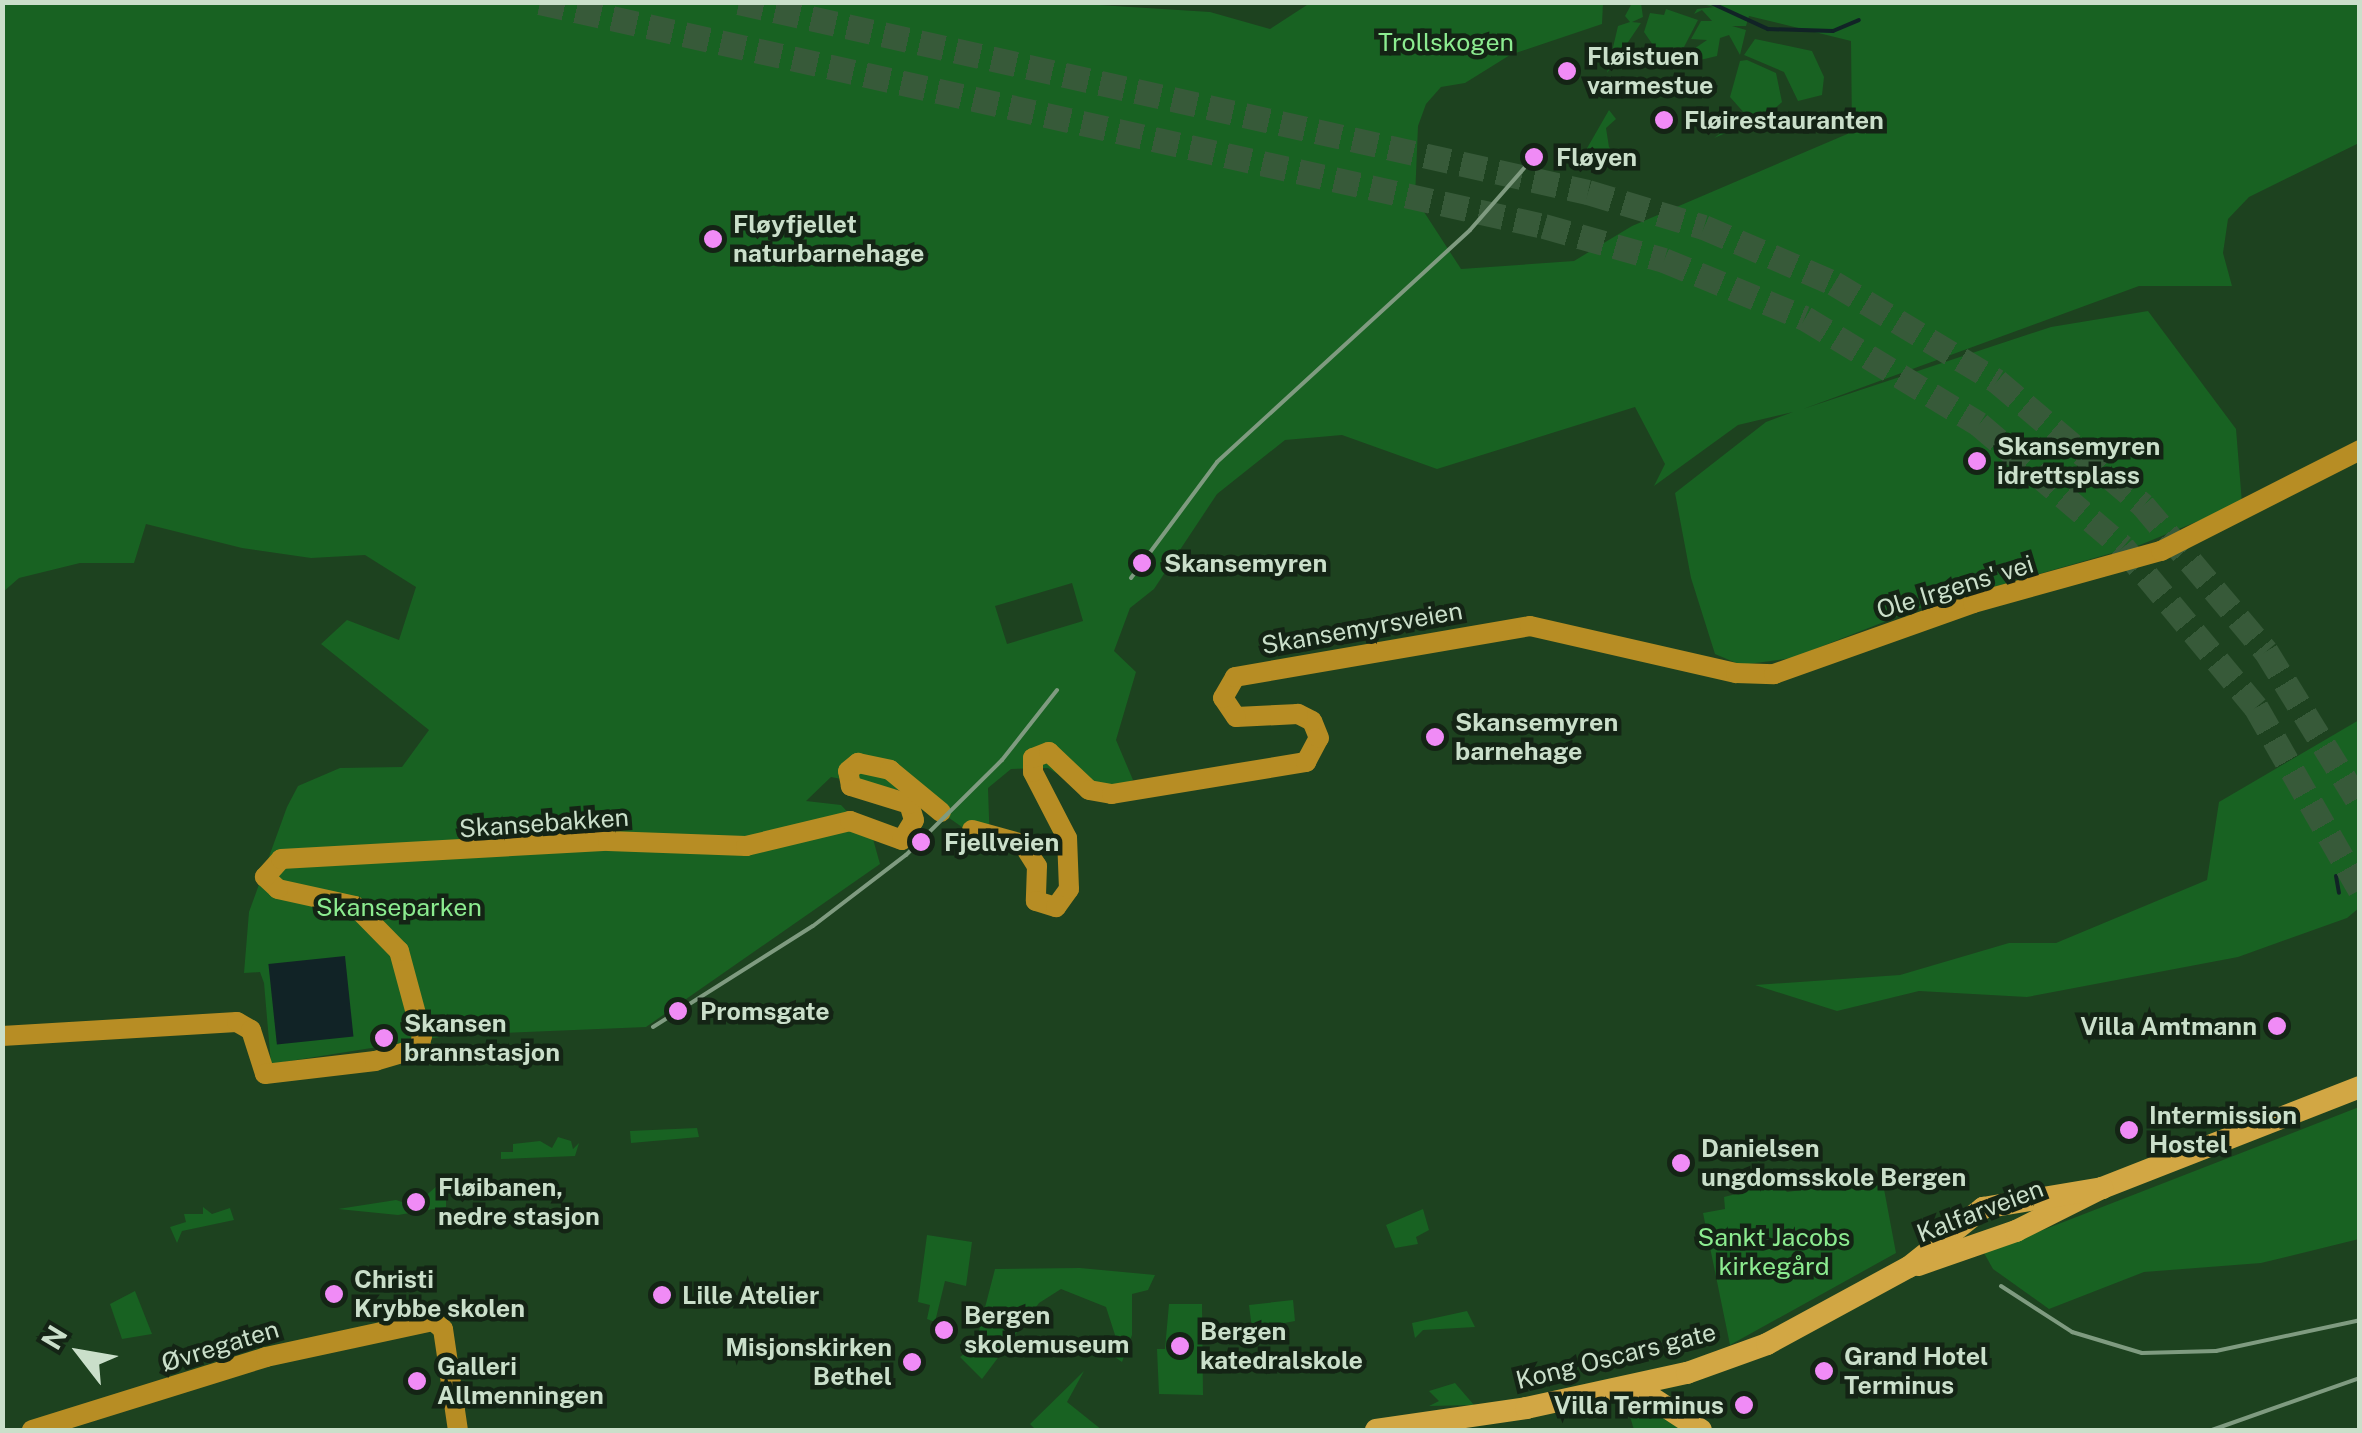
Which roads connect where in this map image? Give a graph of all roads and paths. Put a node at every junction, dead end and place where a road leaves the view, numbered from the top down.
1 (2360, 450) edge
2 (1549, 626) joint
3 (941, 812) dead end
4 (972, 830) dead end
5 (2, 1036) edge
6 (2360, 1087) edge
7 (2102, 1188) junction
8 (1909, 1267) junction
9 (1687, 1373) junction
10 (1634, 1386) junction
11 (32, 1430) edge
12 (458, 1430) edge
13 (1376, 1430) edge
14 (1701, 1430) edge

1 - 2 street, Ole Irgens' vei
2 - 4 street, Skansemyrsveien
3 - 5 street, Skansebakken
6 - 7 main road, Kalfarveien
7 - 8 main road, Kalfarveien
7 - 8 main road, Kalfarveien
8 - 9 main road, Kong Oscars gate
9 - 10 main road, Kong Oscars gate
9 - 14 main road
10 - 13 main road, Kong Oscars gate
10 - 14 main road
11 - 12 street, Øvregaten

